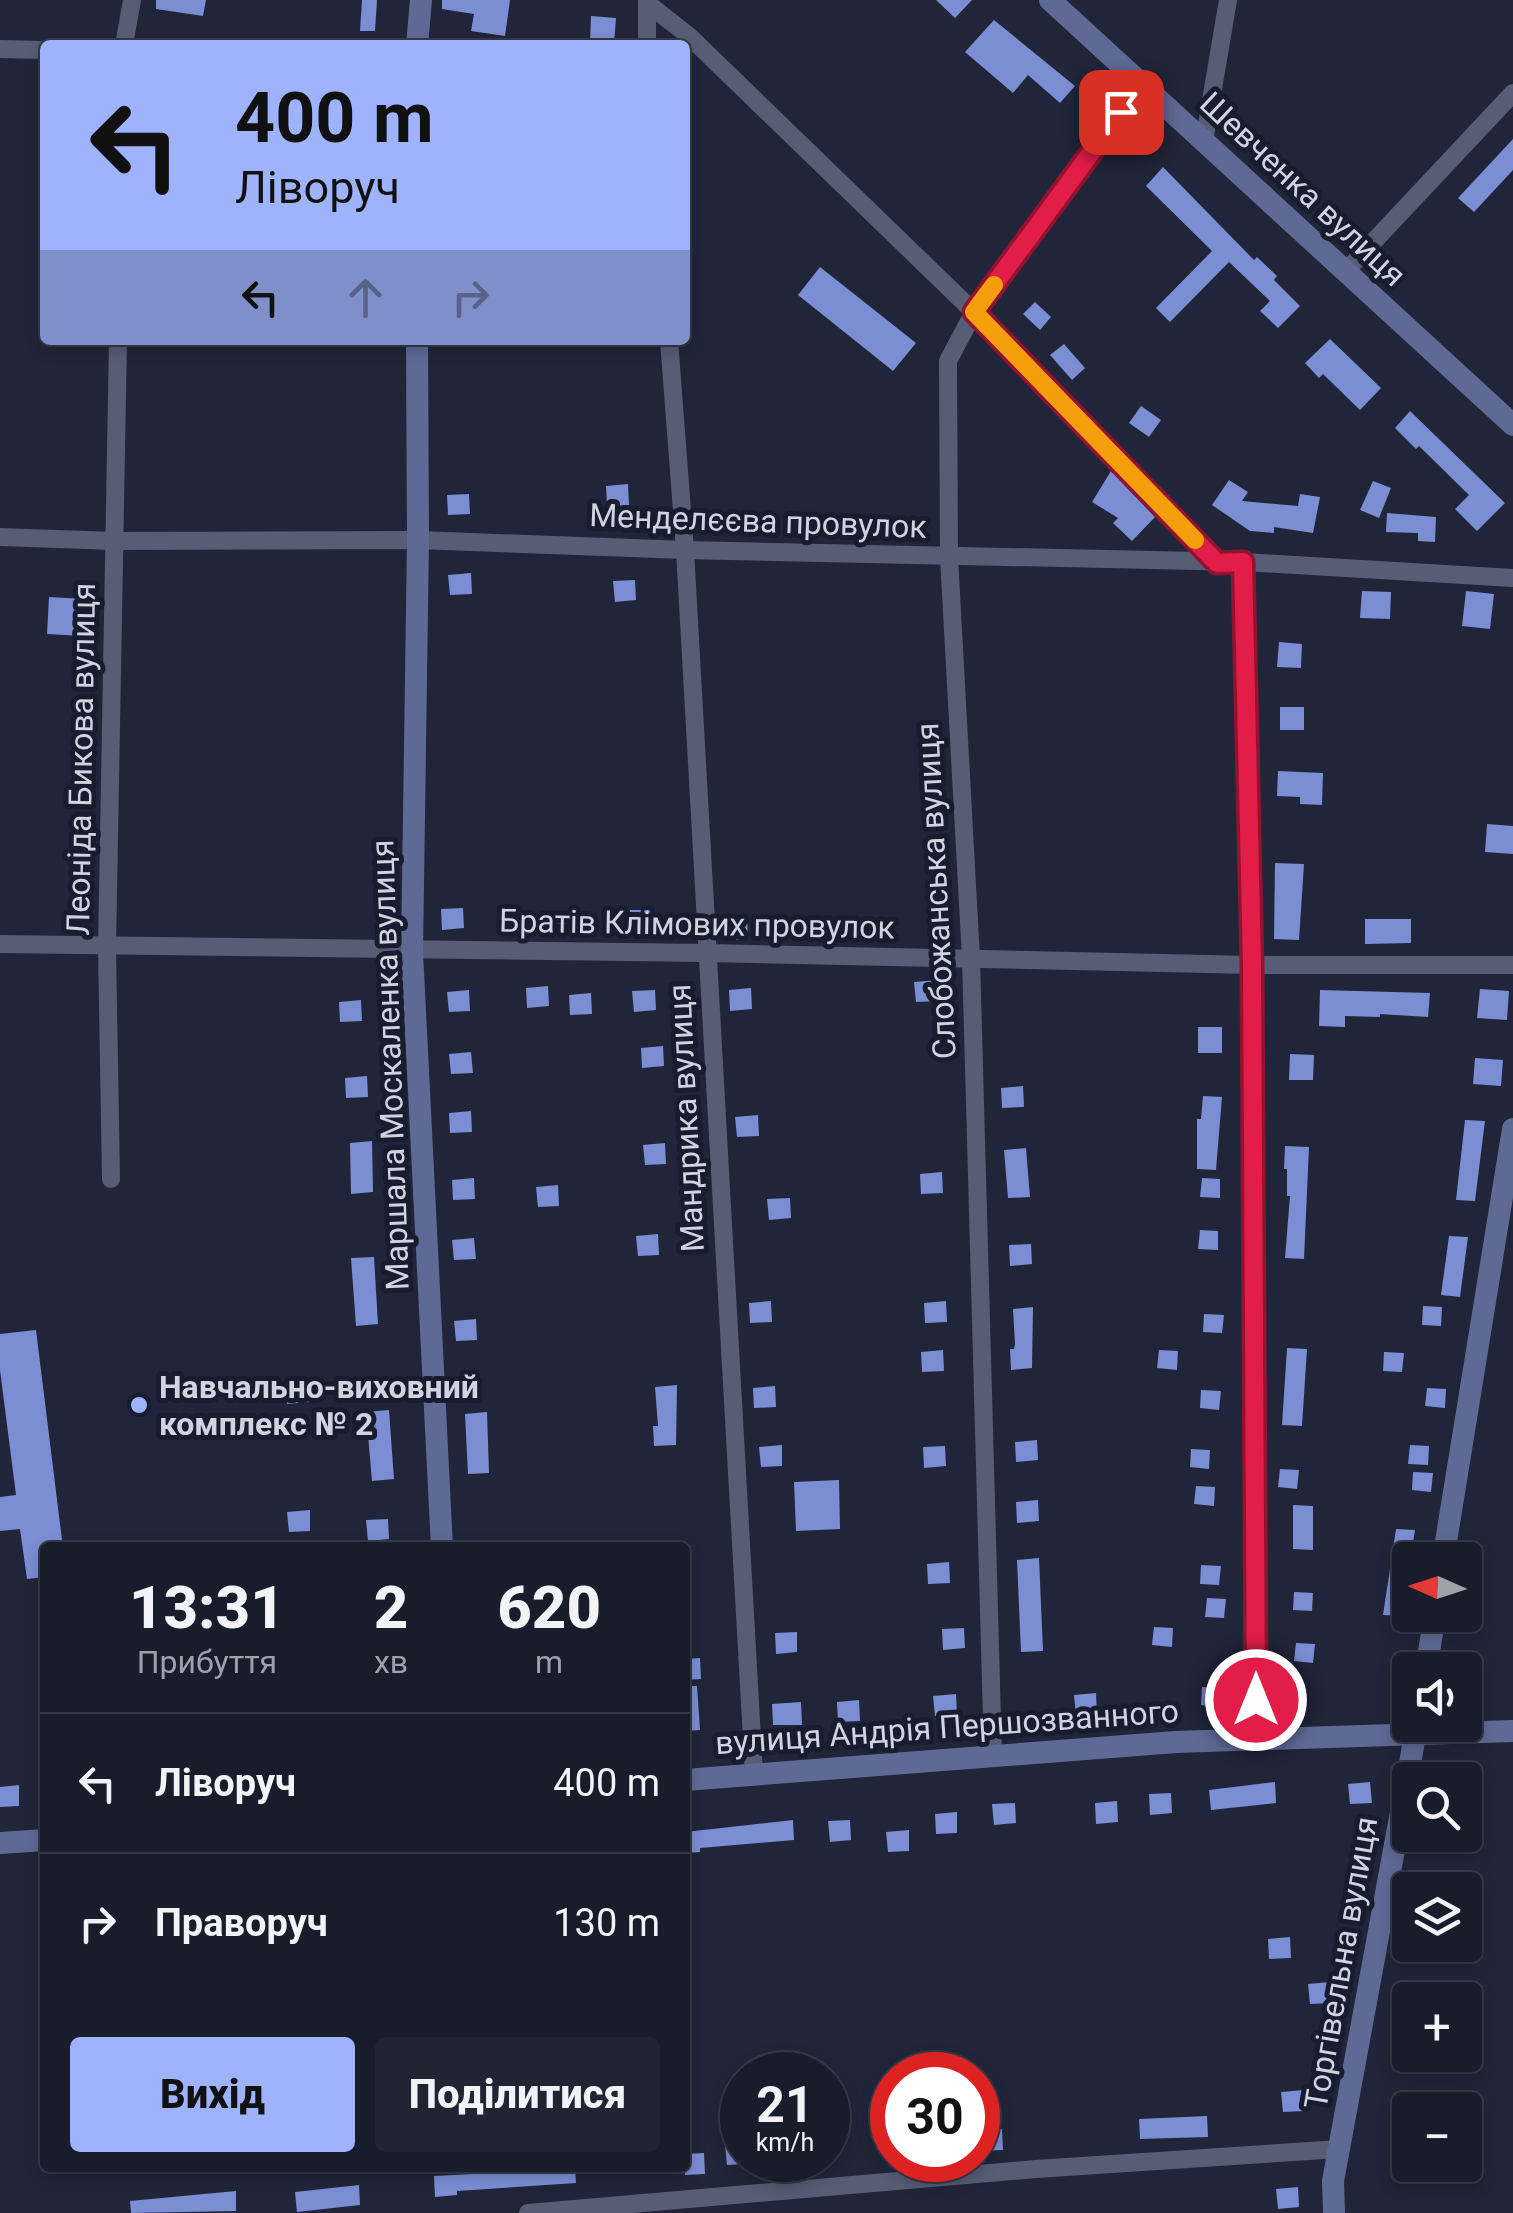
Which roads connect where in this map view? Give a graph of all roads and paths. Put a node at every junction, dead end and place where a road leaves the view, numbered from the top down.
1 (132, 0) edge
2 (420, 0) edge
3 (1050, 0) edge
4 (1228, 0) edge
5 (647, 2) edge
6 (125, 40) edge
7 (417, 40) edge
8 (647, 40) edge
9 (0, 49) edge
10 (40, 50) edge
11 (1141, 84) junction
12 (1513, 93) edge
13 (1204, 142) junction
14 (1346, 272) junction
15 (974, 312) junction
16 (118, 345) edge
17 (417, 345) edge
18 (669, 345) edge
19 (1513, 425) edge
20 (0, 536) edge
21 (418, 540) junction
22 (115, 541) junction
23 (685, 550) junction
24 (950, 557) junction
25 (1243, 562) junction
26 (1217, 563) junction
27 (1513, 578) edge
28 (0, 944) edge
29 (107, 948) junction
30 (412, 952) junction
31 (706, 953) junction
32 (971, 958) junction
33 (1252, 965) junction
34 (1513, 965) edge
35 (1513, 1129) edge
36 (111, 1179) dead end
37 (442, 1542) edge
38 (1447, 1542) edge
39 (1392, 1730) edge
40 (1482, 1731) edge
41 (1513, 1732) edge
42 (1257, 1738) junction
43 (1414, 1742) edge
44 (993, 1756) junction
45 (754, 1774) junction
46 (690, 1780) edge
47 (40, 1840) edge
48 (0, 1843) edge
49 (1340, 2149) junction
50 (528, 2213) edge
51 (1334, 2213) edge

1 - 6 street
2 - 7 street
3 - 11 street, Шевченка вулиця
4 - 13 street
5 - 8 street
5 - 15 street
9 - 10 street
11 - 13 street, Шевченка вулиця
11 - 15 street, Слобожанська вулиця
12 - 14 street
13 - 14 street, Шевченка вулиця
14 - 19 street, Шевченка вулиця
15 - 24 street, Слобожанська вулиця
15 - 26 street
16 - 22 street, Леоніда Бикова вулиця
17 - 21 street, Маршала Москаленка вулиця
18 - 23 street, Мандрика вулиця
20 - 22 street, Менделєєва провулок
21 - 22 street, Менделєєва провулок
21 - 23 street, Менделєєва провулок
21 - 30 street, Маршала Москаленка вулиця
22 - 29 street, Леоніда Бикова вулиця
23 - 24 street, Менделєєва провулок
23 - 31 street, Мандрика вулиця
24 - 26 street, Менделєєва провулок
24 - 32 street, Слобожанська вулиця
25 - 26 street, Менделєєва провулок
25 - 27 street, Менделєєва провулок
25 - 33 street
28 - 29 street, Братів Клімових провулок
29 - 30 street, Братів Клімових провулок
29 - 36 street, Леоніда Бикова вулиця
30 - 31 street, Братів Клімових провулок
30 - 37 street, Маршала Москаленка вулиця
31 - 32 street, Братів Клімових провулок
31 - 45 street, Мандрика вулиця
32 - 33 street, Братів Клімових провулок
32 - 44 street, Слобожанська вулиця
33 - 34 street, Братів Клімових провулок
33 - 42 street
35 - 38 street
39 - 42 street, вулиця Андрія Першозванного
40 - 41 street, вулиця Андрія Першозванного
42 - 44 street, вулиця Андрія Першозванного
43 - 49 street, Торгівельна вулиця
44 - 45 street, вулиця Андрія Першозванного
45 - 46 street, вулиця Андрія Першозванного
47 - 48 street
49 - 50 street
49 - 51 street, Торгівельна вулиця

